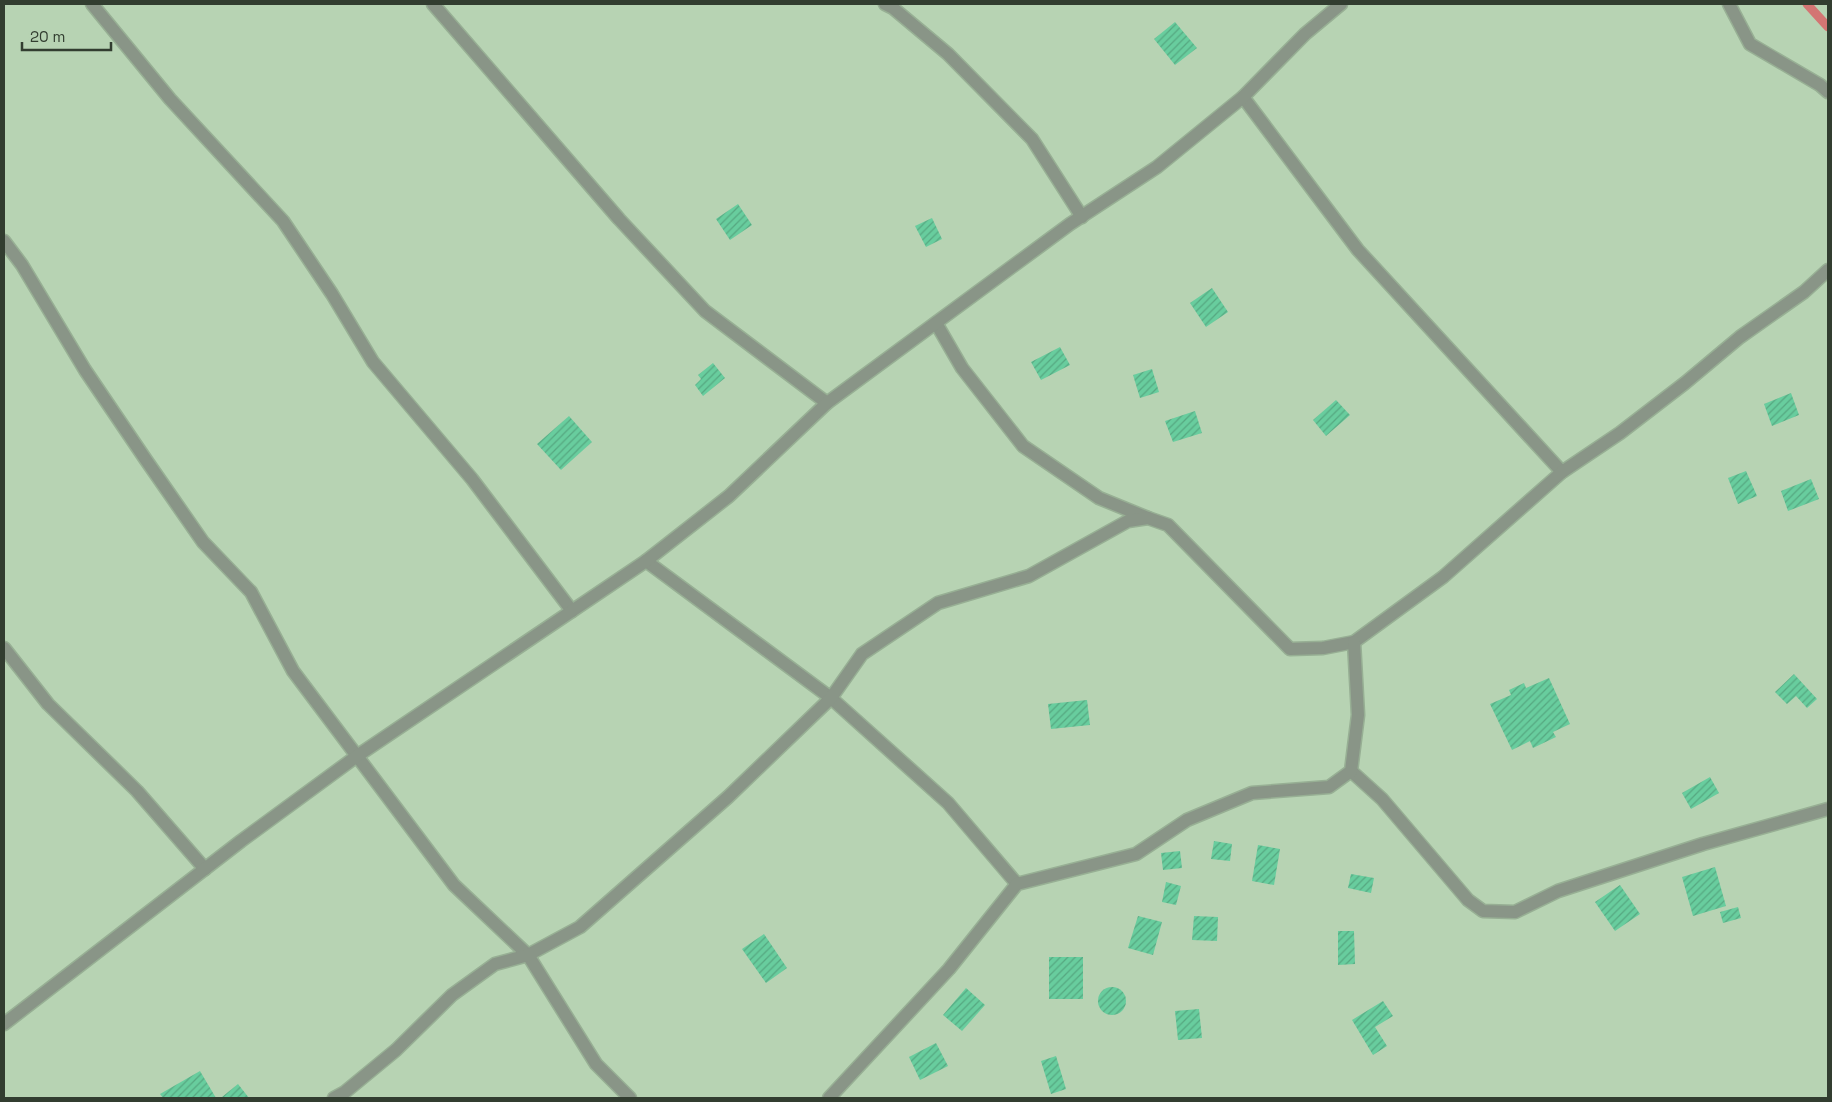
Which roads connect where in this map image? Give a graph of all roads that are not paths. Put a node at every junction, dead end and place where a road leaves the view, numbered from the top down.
1 (92, 4) edge
2 (432, 4) edge
3 (885, 4) edge
4 (1341, 4) edge
5 (1730, 4) edge
6 (1828, 92) edge
7 (1242, 97) junction
8 (1082, 216) junction
9 (4, 241) edge
10 (1828, 270) edge
11 (936, 323) junction
12 (827, 403) junction
13 (1562, 472) junction
14 (1148, 518) junction
15 (646, 561) junction
16 (572, 611) junction
17 (1354, 642) junction
18 (4, 648) edge
19 (831, 698) junction
20 (357, 756) junction
21 (1350, 771) junction
22 (1828, 808) edge
23 (205, 869) junction
24 (1017, 884) junction
25 (528, 956) junction
26 (4, 1024) edge
27 (334, 1098) edge
28 (630, 1098) edge
29 (829, 1098) edge

1 - 16 street
2 - 12 street
3 - 8 street
4 - 7 street
5 - 6 street
7 - 8 street
7 - 13 street
8 - 11 street
9 - 20 street
10 - 13 street
11 - 12 street
11 - 14 street
12 - 15 street
13 - 17 street
14 - 17 street
14 - 19 street
15 - 16 street
15 - 19 street
16 - 20 street
17 - 21 street
18 - 23 street
19 - 24 street
19 - 25 street
20 - 23 street
20 - 25 street
21 - 22 street
21 - 24 street
23 - 26 street
24 - 29 street
25 - 27 street
25 - 28 street

